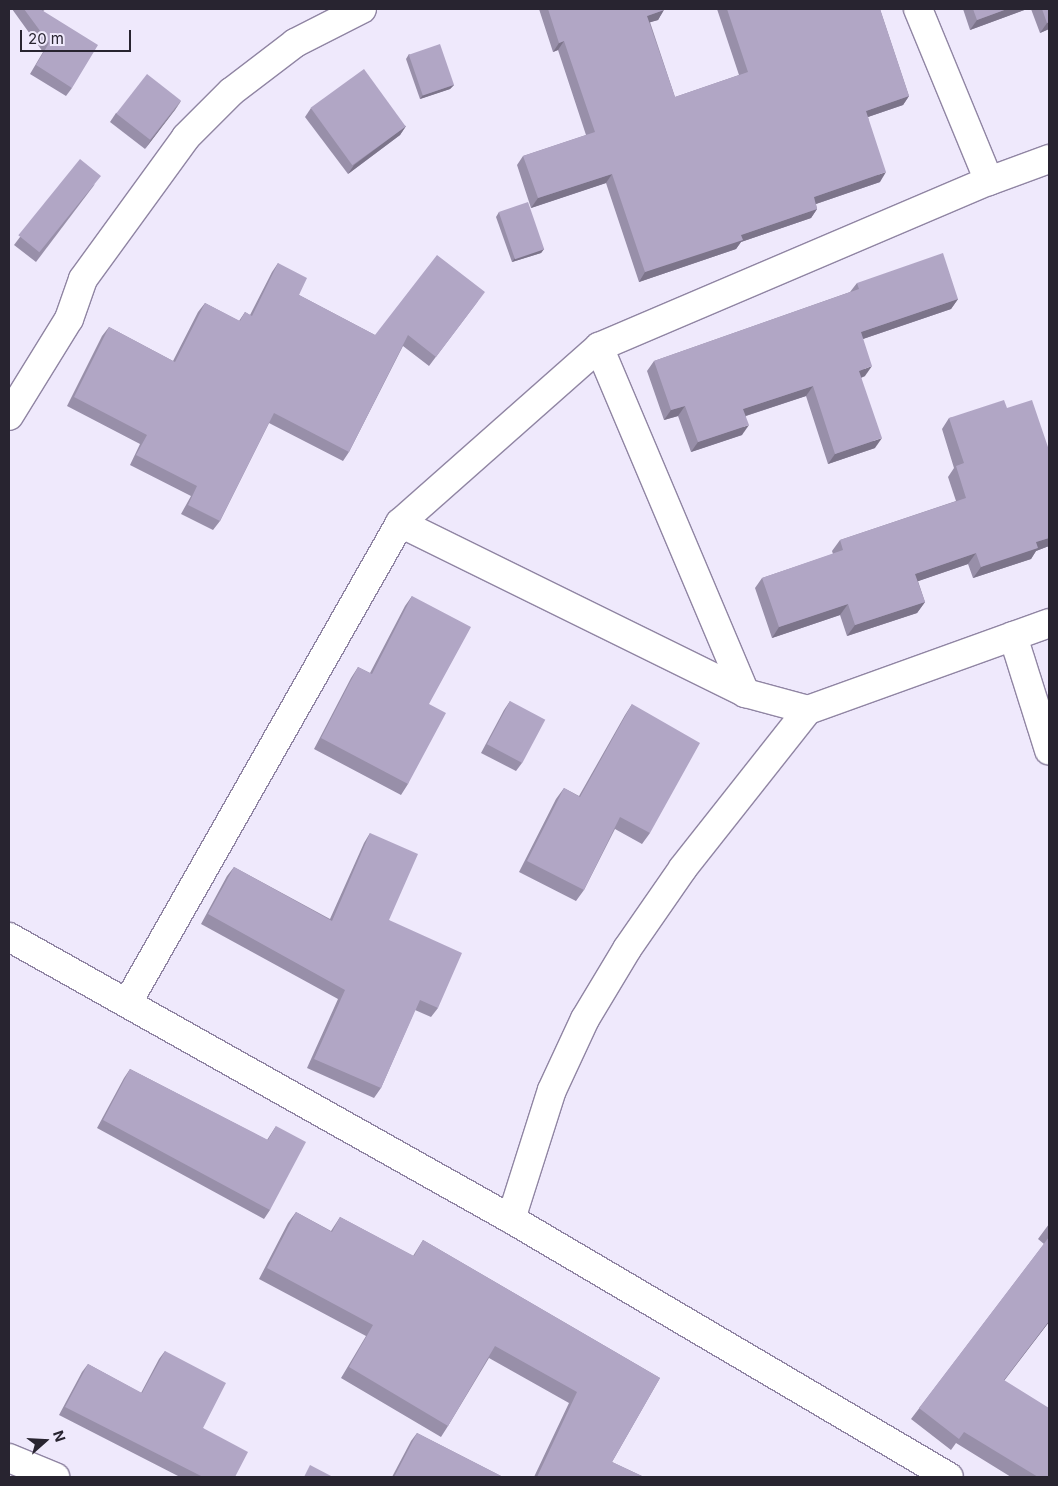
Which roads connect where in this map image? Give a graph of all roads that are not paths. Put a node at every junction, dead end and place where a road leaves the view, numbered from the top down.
1 (362, 9) edge
2 (918, 9) edge
3 (1049, 159) edge
4 (989, 181) junction
5 (599, 347) junction
6 (9, 416) edge
7 (400, 523) junction
8 (1049, 623) edge
9 (1013, 636) junction
10 (745, 693) junction
11 (808, 710) junction
12 (1049, 750) edge
13 (9, 937) edge
14 (128, 1002) junction
15 (511, 1219) junction
16 (9, 1458) edge
17 (55, 1477) edge
18 (949, 1477) edge

1 - 6 street
2 - 4 street
3 - 4 street
4 - 5 street
5 - 7 street
5 - 10 street
7 - 10 street
7 - 14 street
8 - 9 street
9 - 11 street
9 - 12 street
10 - 11 street
11 - 15 street
13 - 14 street
14 - 15 street
15 - 18 street
16 - 17 street

